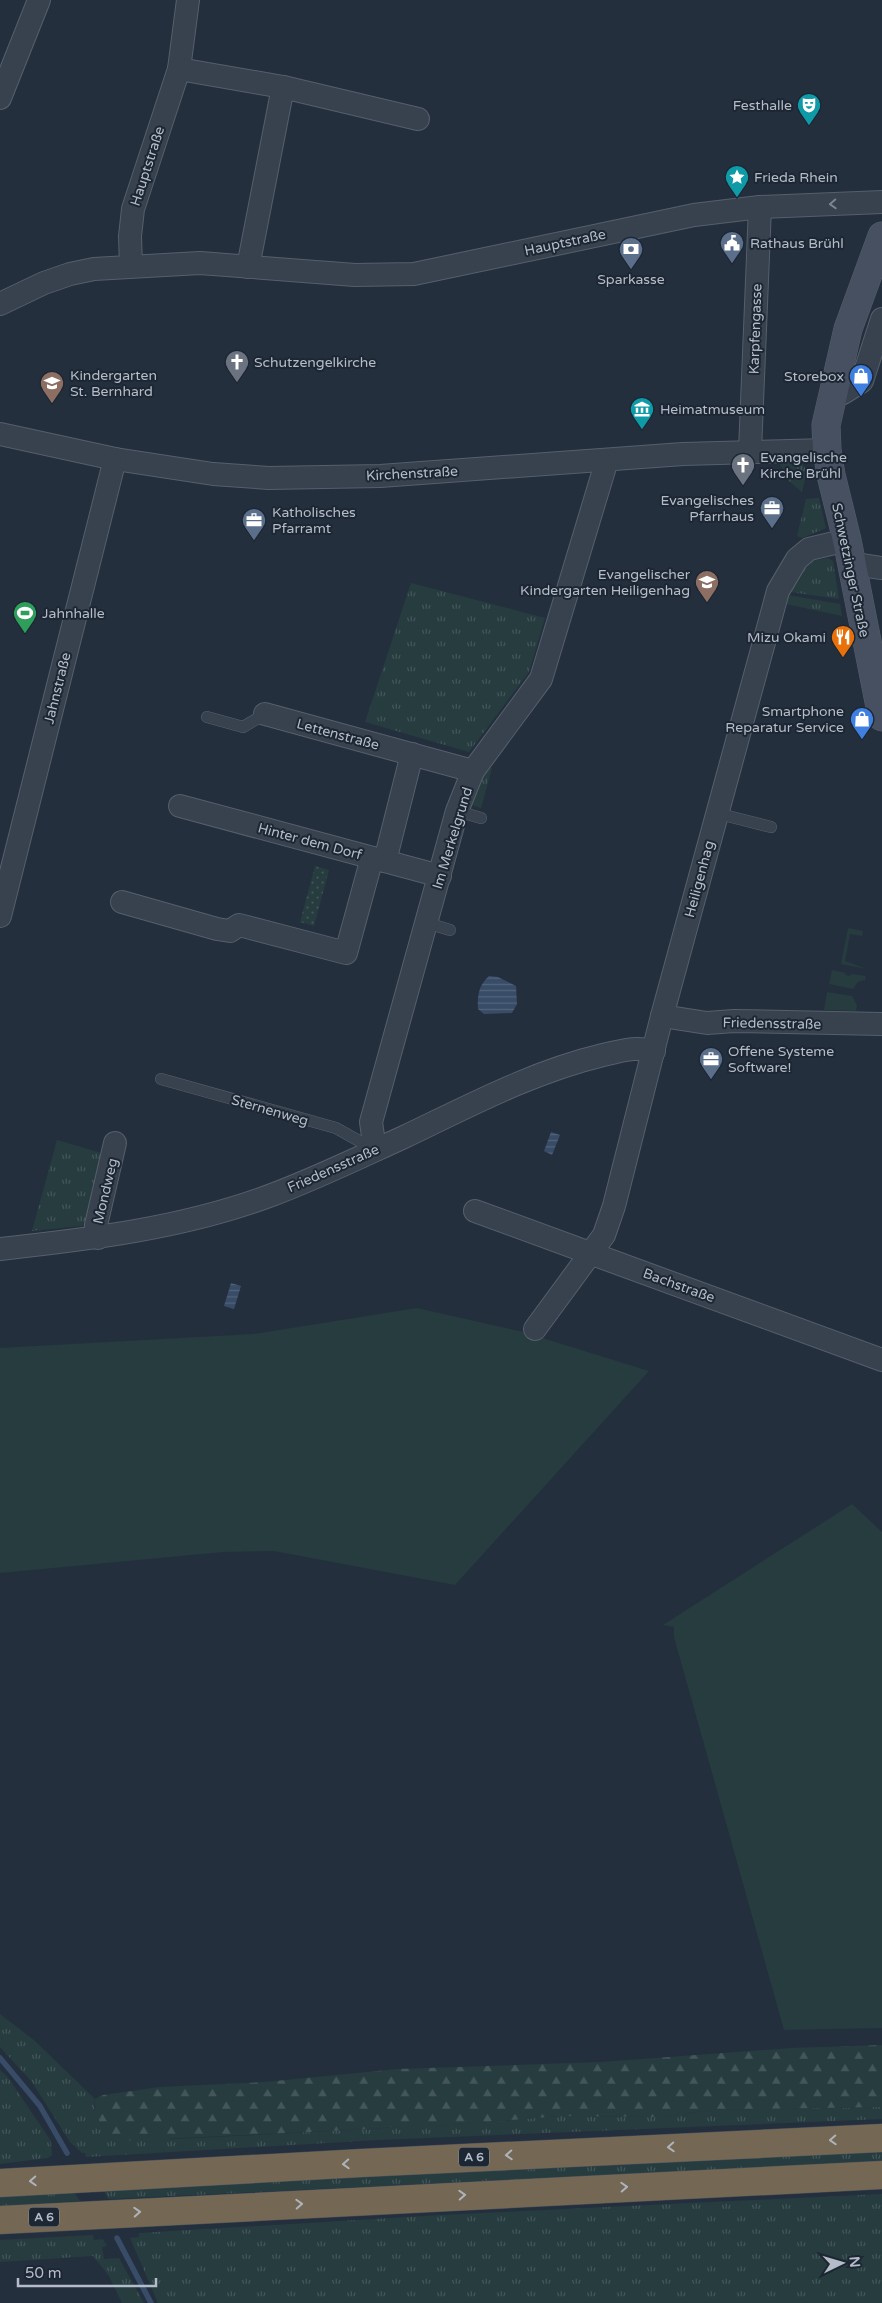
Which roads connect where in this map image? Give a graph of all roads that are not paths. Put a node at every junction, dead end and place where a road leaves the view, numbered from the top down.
1 (39, 0) edge
2 (188, 0) edge
3 (179, 69) junction
4 (283, 87) junction
5 (0, 98) edge
6 (418, 119) dead end
7 (882, 202) edge
8 (760, 207) junction
9 (881, 241) edge
10 (131, 266) junction
11 (248, 267) junction
12 (0, 304) edge
13 (882, 318) edge
14 (832, 393) junction
15 (0, 434) edge
16 (827, 450) junction
17 (750, 451) junction
18 (115, 459) junction
19 (607, 460) junction
20 (846, 540) junction
21 (852, 567) junction
22 (882, 568) edge
23 (265, 714) joint
24 (207, 717) dead end
25 (882, 717) edge
26 (412, 754) junction
27 (473, 771) junction
28 (180, 806) dead end
29 (457, 811) junction
30 (716, 813) junction
31 (481, 818) dead end
32 (771, 827) dead end
33 (10, 833) edge
34 (379, 859) junction
35 (440, 876) junction
36 (122, 902) dead end
37 (0, 916) edge
38 (427, 923) junction
39 (450, 930) dead end
40 (662, 1016) junction
41 (882, 1024) edge
42 (654, 1051) junction
43 (161, 1079) dead end
44 (115, 1143) dead end
45 (375, 1150) junction
46 (475, 1211) dead end
47 (98, 1238) junction
48 (0, 1249) edge
49 (592, 1253) junction
50 (535, 1329) dead end
51 (882, 1360) edge
52 (882, 2138) edge
53 (882, 2175) edge
54 (0, 2183) edge
55 (0, 2220) edge

1 - 5 street
2 - 3 street, Hauptstraße
3 - 4 street
3 - 10 street, Hauptstraße
4 - 6 street
4 - 11 street
7 -> 8 street, Hauptstraße
8 - 11 street, Hauptstraße
8 - 17 street, Karpfengasse
9 - 14 main road, Schwetzinger Straße
10 - 11 street, Hauptstraße
10 - 12 street, Hauptstraße
13 - 14 street
14 - 16 main road, Schwetzinger Straße
15 - 18 street, Kirchenstraße
16 - 17 street, Kirchenstraße
16 - 20 main road, Schwetzinger Straße
17 - 19 street, Kirchenstraße
18 - 19 street, Kirchenstraße
18 - 33 street, Jahnstraße
19 - 27 street, Im Merkelgrund
20 - 21 main road, Schwetzinger Straße
20 - 30 street, Heiligenhag
21 - 22 street
21 - 25 main road, Schwetzinger Straße
23 - 24 lane, Lettenstraße
23 - 26 street, Lettenstraße
26 - 27 street, Lettenstraße
26 - 34 street
27 - 29 street, Im Merkelgrund
28 - 34 street, Hinter dem Dorf
29 - 31 lane
29 - 35 street, Im Merkelgrund
30 - 32 lane
30 - 40 street, Heiligenhag
33 - 37 street, Jahnstraße
34 - 35 street, Hinter dem Dorf
34 - 36 street
35 - 38 street, Im Merkelgrund
38 - 39 lane
38 - 45 street, Im Merkelgrund
40 - 41 street, Friedensstraße
40 - 42 street, Heiligenhag
42 - 45 street, Friedensstraße
42 - 49 street, Heiligenhag
43 - 45 lane, Sternenweg
44 - 47 street, Mondweg
45 - 47 street, Friedensstraße
46 - 49 street, Bachstraße
47 - 48 street, Friedensstraße
49 - 50 street, Heiligenhag
49 - 51 street, Bachstraße
52 -> 54 highway, A 6
55 -> 53 highway, A 6

